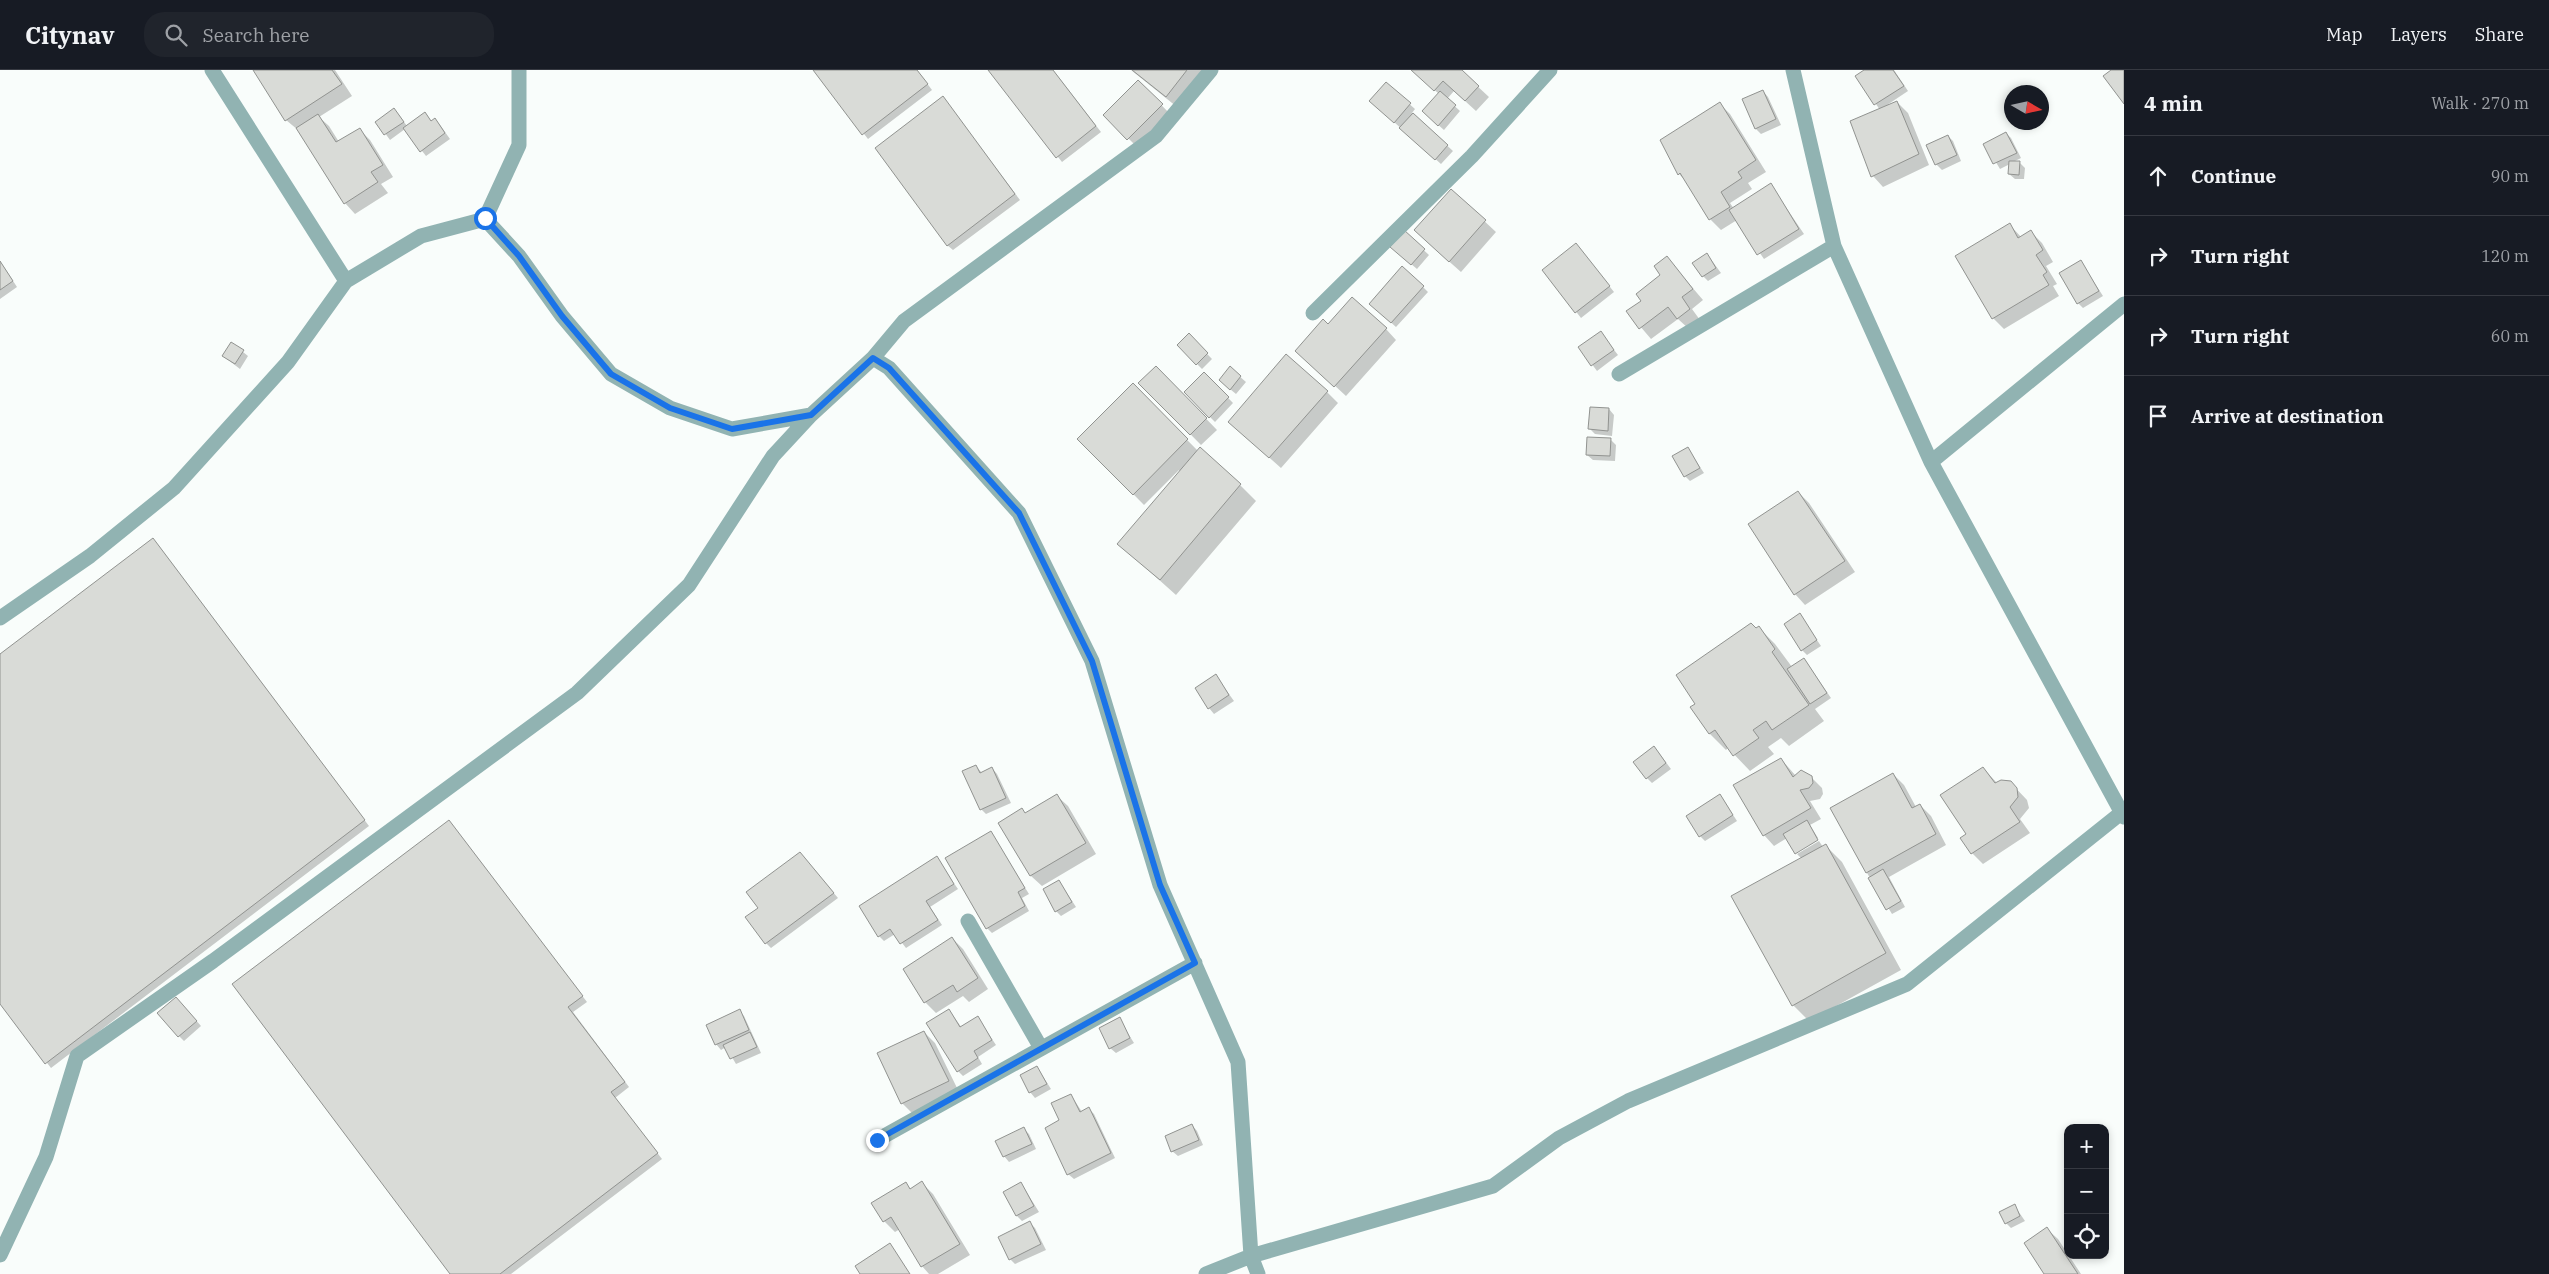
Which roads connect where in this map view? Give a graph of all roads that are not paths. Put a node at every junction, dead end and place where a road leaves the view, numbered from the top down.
1 (212, 70) edge
2 (519, 70) edge
3 (1211, 70) edge
4 (1550, 70) edge
5 (1793, 70) edge
6 (485, 218) junction
7 (1834, 246) junction
8 (346, 281) junction
9 (2124, 304) edge
10 (1313, 313) dead end
11 (873, 358) junction
12 (1618, 374) dead end
13 (811, 415) junction
14 (1931, 462) junction
15 (0, 618) edge
16 (2122, 815) edge
17 (968, 921) dead end
18 (1195, 963) junction
19 (1041, 1048) junction
20 (877, 1140) dead end
21 (0, 1255) edge
22 (1251, 1256) junction
23 (1206, 1274) edge
24 (1258, 1274) edge

1 - 8 street
2 - 6 street
3 - 11 street
4 - 10 street
5 - 7 street
6 - 8 street
6 - 13 street
7 - 12 street
7 - 14 street
8 - 15 street
9 - 14 street
11 - 13 street
11 - 18 street
13 - 21 street
14 - 16 street
16 - 22 street
17 - 19 street
18 - 19 street
18 - 22 street
19 - 20 street
22 - 23 street
22 - 24 street

